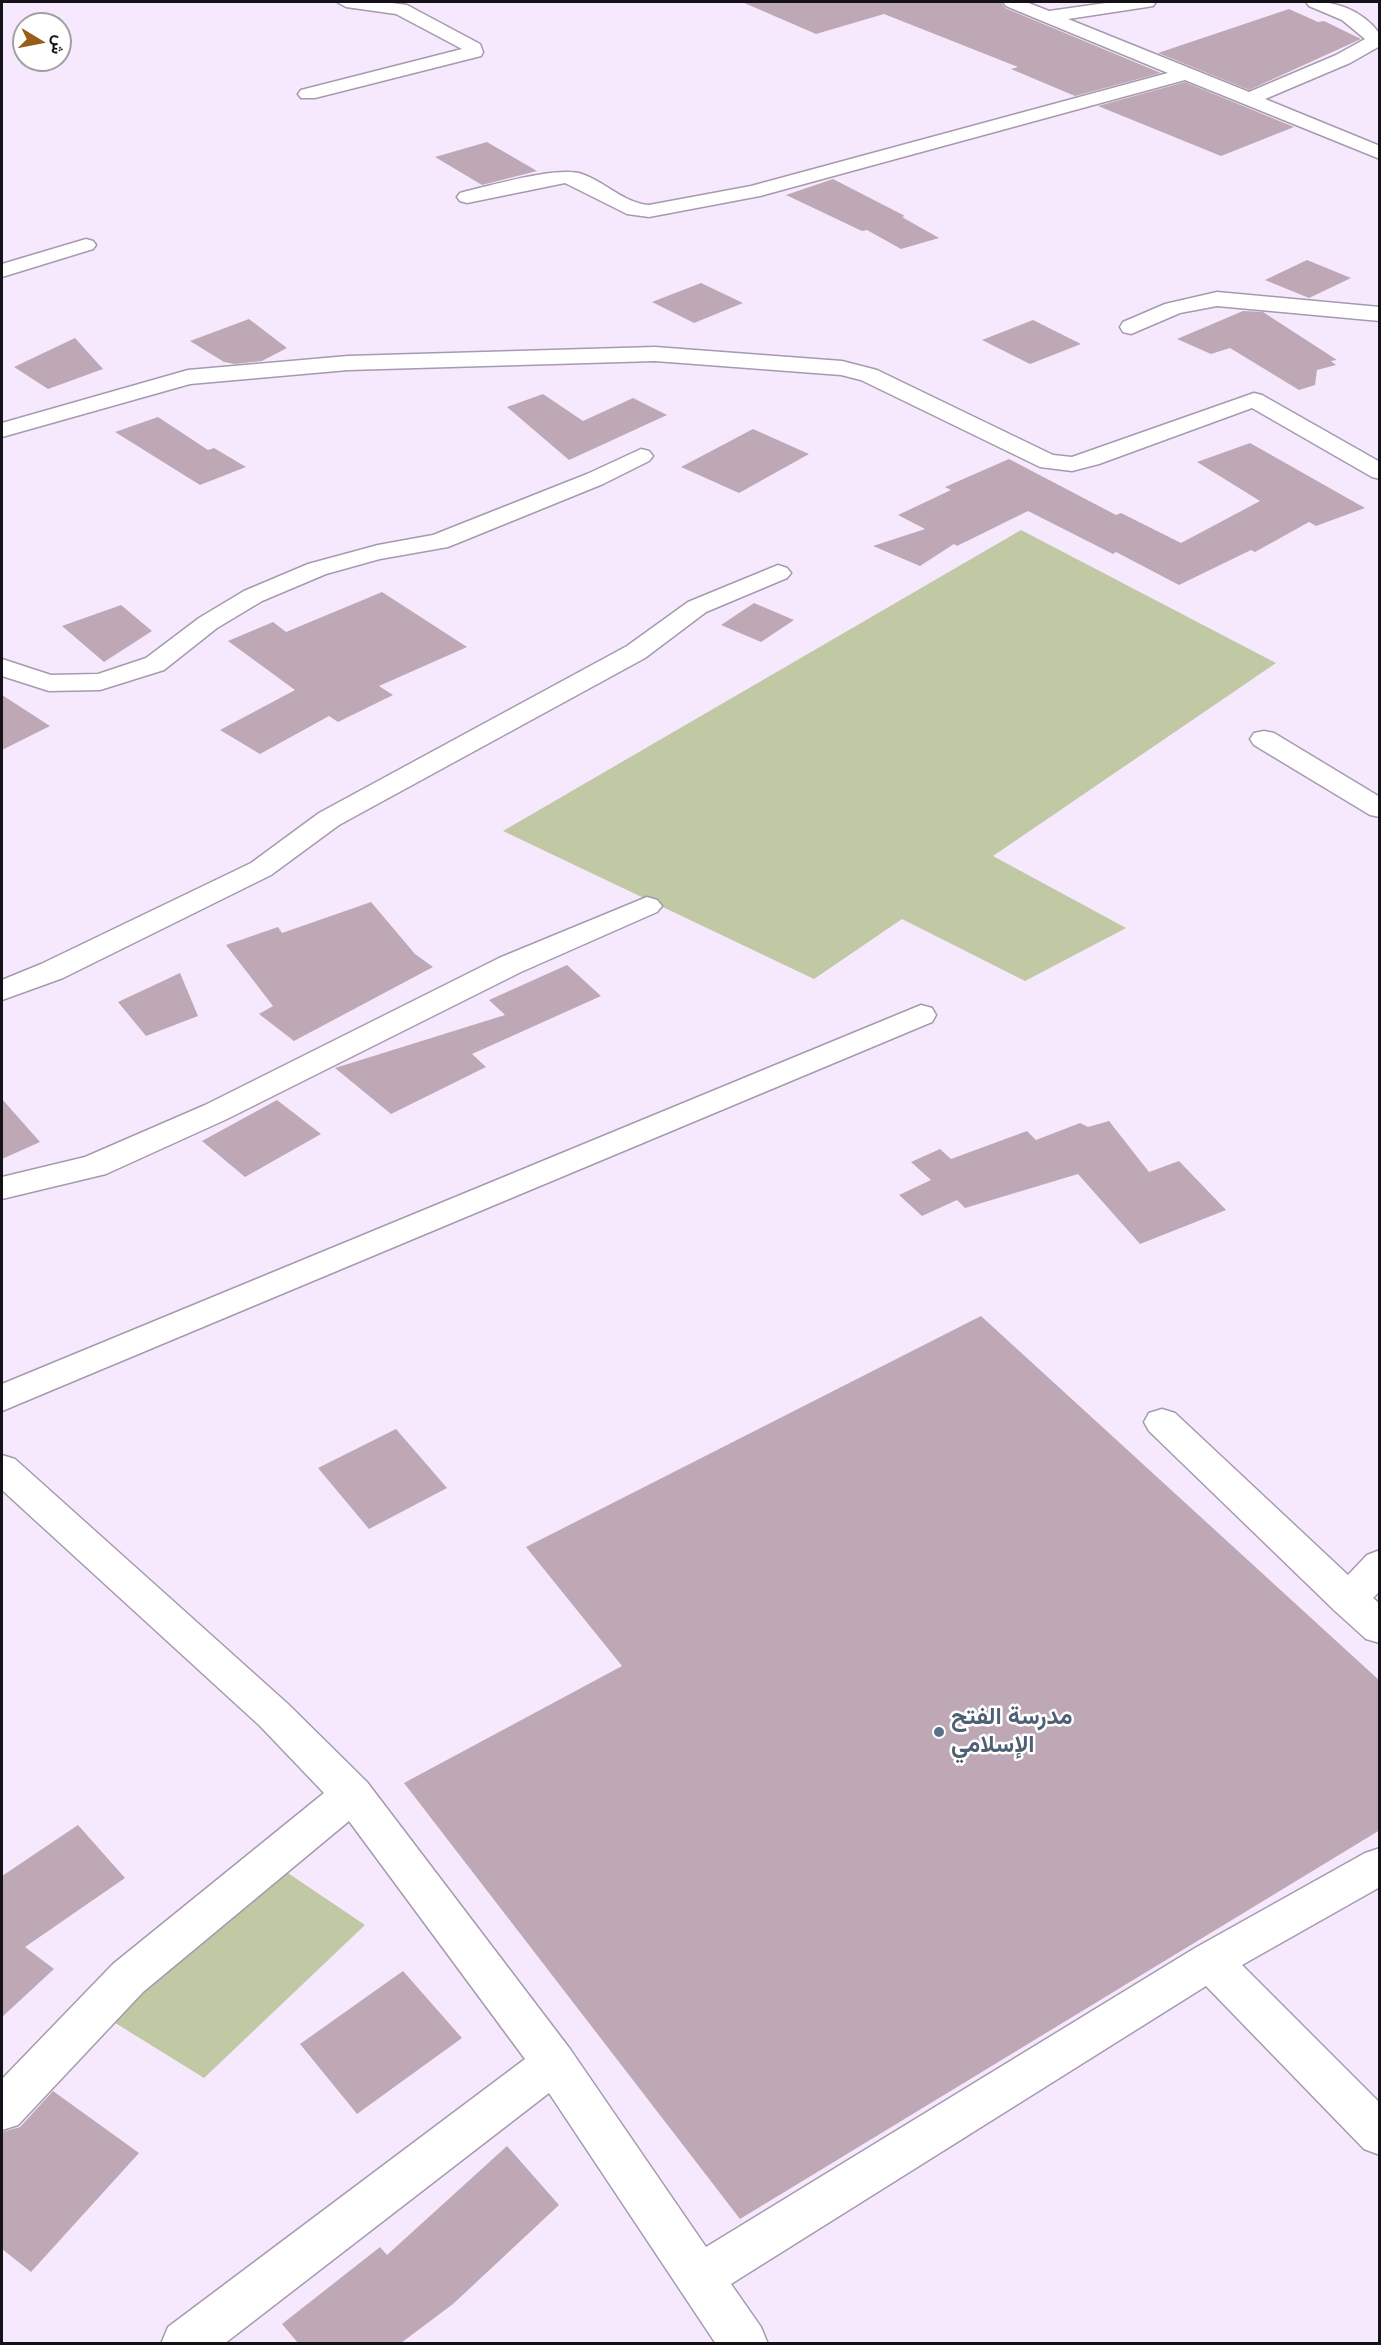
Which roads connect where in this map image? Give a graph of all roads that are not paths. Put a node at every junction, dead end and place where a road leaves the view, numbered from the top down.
1 (346, 2) edge
2 (1012, 2) edge
3 (1147, 2) edge
4 (1315, 2) edge
5 (1047, 16) junction
6 (1185, 74) junction
7 (308, 94) dead end
8 (1249, 99) junction
9 (1380, 153) edge
10 (467, 197) dead end
11 (86, 245) dead end
12 (2, 271) edge
13 (1380, 314) edge
14 (1131, 327) dead end
15 (2, 430) edge
16 (641, 456) dead end
17 (1380, 472) edge
18 (778, 573) dead end
19 (2, 668) edge
20 (1264, 740) dead end
21 (1380, 809) edge
22 (646, 906) dead end
23 (2, 991) edge
24 (921, 1015) dead end
25 (2, 1188) edge
26 (2, 1398) edge
27 (1162, 1422) dead end
28 (2, 1469) edge
29 (1380, 1565) edge
30 (1349, 1599) junction
31 (1380, 1628) edge
32 (352, 1794) junction
33 (1380, 1866) edge
34 (1210, 1961) junction
35 (554, 2063) junction
36 (2, 2110) edge
37 (1380, 2134) edge
38 (699, 2277) junction
39 (185, 2343) edge
40 (744, 2343) edge

1 - 7 street
2 - 5 street
3 - 5 street
4 - 8 street
5 - 6 street
6 - 8 street
6 - 10 street
8 - 9 street
11 - 12 street
13 - 14 street
15 - 17 street
16 - 19 street
18 - 23 street
20 - 21 street
22 - 25 street
24 - 26 street
27 - 30 street
28 - 32 street
29 - 30 street
30 - 31 street
32 - 35 street
32 - 36 street
33 - 34 street
34 - 37 street
34 - 38 street
35 - 38 street
35 - 39 street
38 - 40 street

